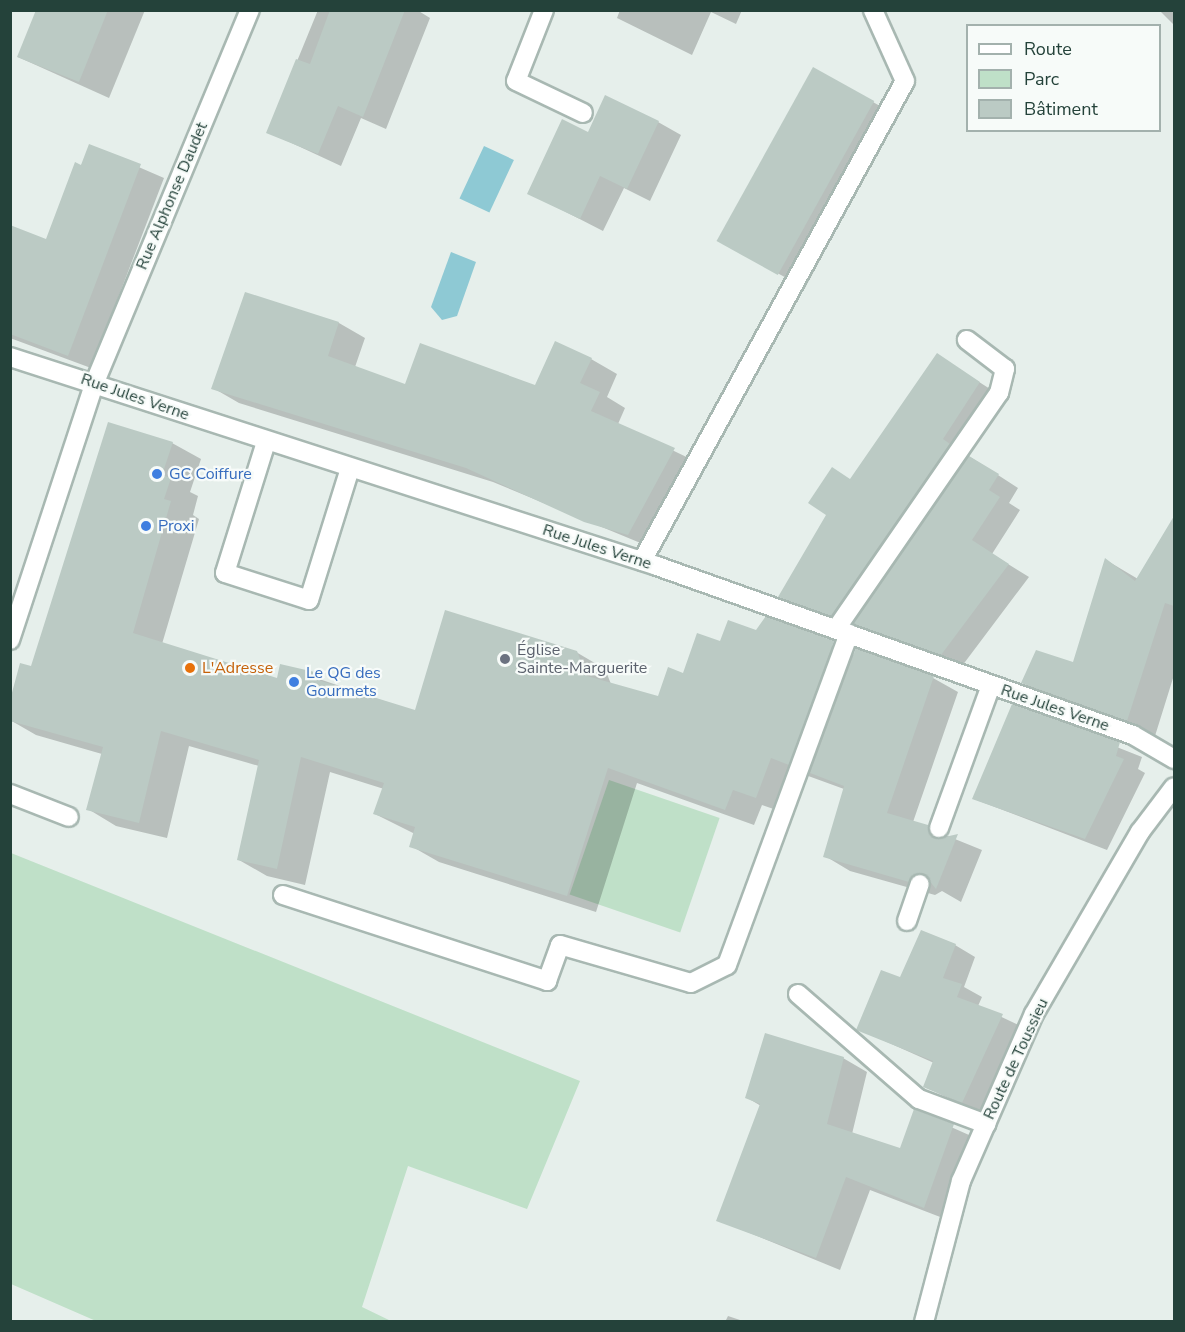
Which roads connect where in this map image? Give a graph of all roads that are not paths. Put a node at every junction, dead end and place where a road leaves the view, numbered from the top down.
1 (250, 10) edge
2 (544, 10) edge
3 (873, 10) edge
4 (583, 113) dead end
5 (967, 340) dead end
6 (10, 357) edge
7 (95, 382) junction
8 (266, 442) junction
9 (350, 468) junction
10 (642, 561) junction
11 (842, 632) junction
12 (10, 640) edge
13 (991, 685) junction
14 (1174, 759) edge
15 (1174, 787) edge
16 (10, 794) edge
17 (69, 817) dead end
18 (939, 828) dead end
19 (920, 884) dead end
20 (283, 895) dead end
21 (907, 921) dead end
22 (798, 994) dead end
23 (986, 1124) junction
24 (924, 1322) edge

1 - 7 street, Rue Alphonse Daudet
2 - 4 street
3 - 10 street
5 - 11 street
6 - 7 street, Rue Jules Verne
7 - 8 street, Rue Jules Verne
7 - 12 street, Rue Alphonse Daudet
8 - 9 street, Rue Jules Verne
8 - 9 street
9 - 10 street, Rue Jules Verne
10 - 11 street, Rue Jules Verne
11 - 13 street, Rue Jules Verne
11 - 20 street
13 - 14 street, Rue Jules Verne
13 - 18 street
15 - 23 street, Route de Toussieu
16 - 17 street
19 - 21 street
22 - 23 street
23 - 24 street, Route de Toussieu

